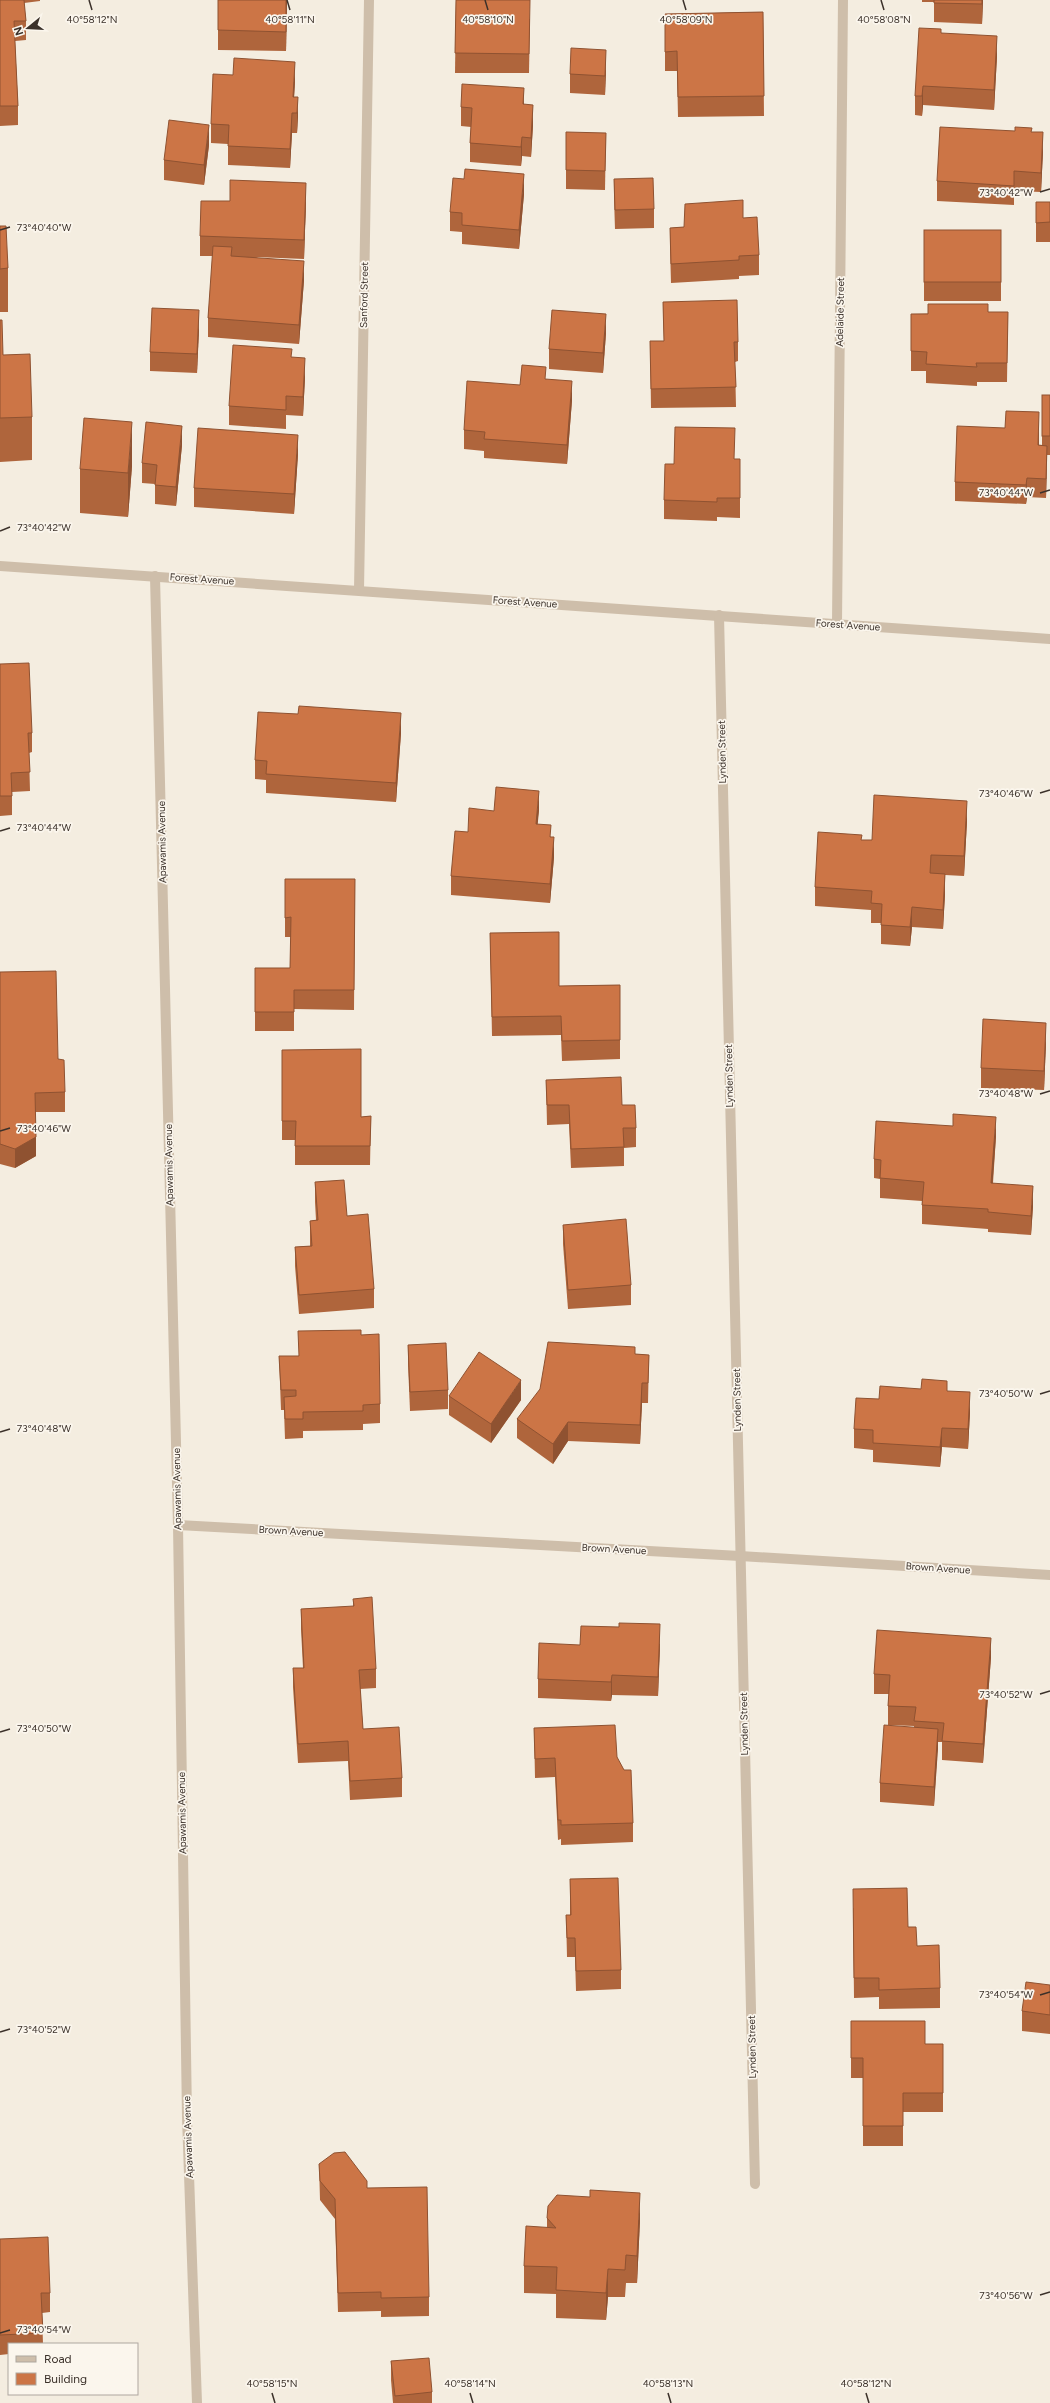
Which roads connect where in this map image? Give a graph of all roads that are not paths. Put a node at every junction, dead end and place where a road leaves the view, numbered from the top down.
1 (369, 0) edge
2 (843, 0) edge
3 (0, 566) edge
4 (155, 576) junction
5 (359, 590) junction
6 (719, 615) junction
7 (837, 624) junction
8 (1050, 639) edge
9 (178, 1525) junction
10 (740, 1556) junction
11 (1050, 1576) edge
12 (755, 2184) dead end
13 (197, 2403) edge

1 - 5 street, Sanford Street
2 - 7 street, Adelaide Street
3 - 4 street, Forest Avenue
4 - 5 street, Forest Avenue
4 - 9 street, Apawamis Avenue
5 - 6 street, Forest Avenue
6 - 7 street, Forest Avenue
6 - 10 street, Lynden Street
7 - 8 street, Forest Avenue
9 - 10 street, Brown Avenue
9 - 13 street, Apawamis Avenue
10 - 11 street, Brown Avenue
10 - 12 street, Lynden Street

